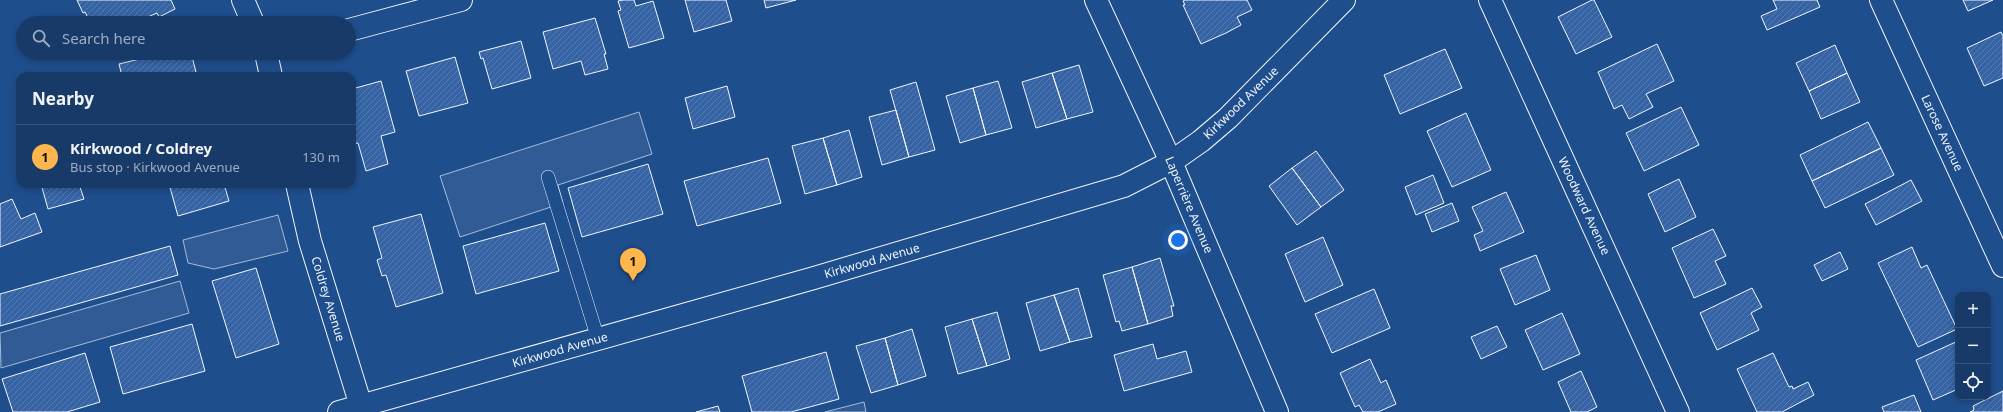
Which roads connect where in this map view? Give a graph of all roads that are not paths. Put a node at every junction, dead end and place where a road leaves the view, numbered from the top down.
1 (243, 0) edge
2 (460, 0) edge
3 (1096, 0) edge
4 (1344, 0) edge
5 (1881, 0) edge
6 (1492, 5) edge
7 (250, 16) edge
8 (356, 28) edge
9 (268, 60) edge
10 (270, 72) edge
11 (1171, 162) junction
12 (548, 177) dead end
13 (298, 188) edge
14 (2003, 266) edge
15 (598, 339) junction
16 (362, 409) edge
17 (339, 412) edge
18 (1277, 412) edge
19 (1678, 412) edge

1 - 7 street
2 - 8 street
3 - 11 street, Laperrière Avenue
4 - 11 street, Kirkwood Avenue
5 - 14 street, Larose Avenue
6 - 19 street, Woodward Avenue
9 - 10 street
11 - 15 street, Kirkwood Avenue
11 - 18 street, Laperrière Avenue
12 - 15 lane
13 - 16 street, Coldrey Avenue
15 - 16 street, Kirkwood Avenue
16 - 17 street, Kirkwood Avenue

